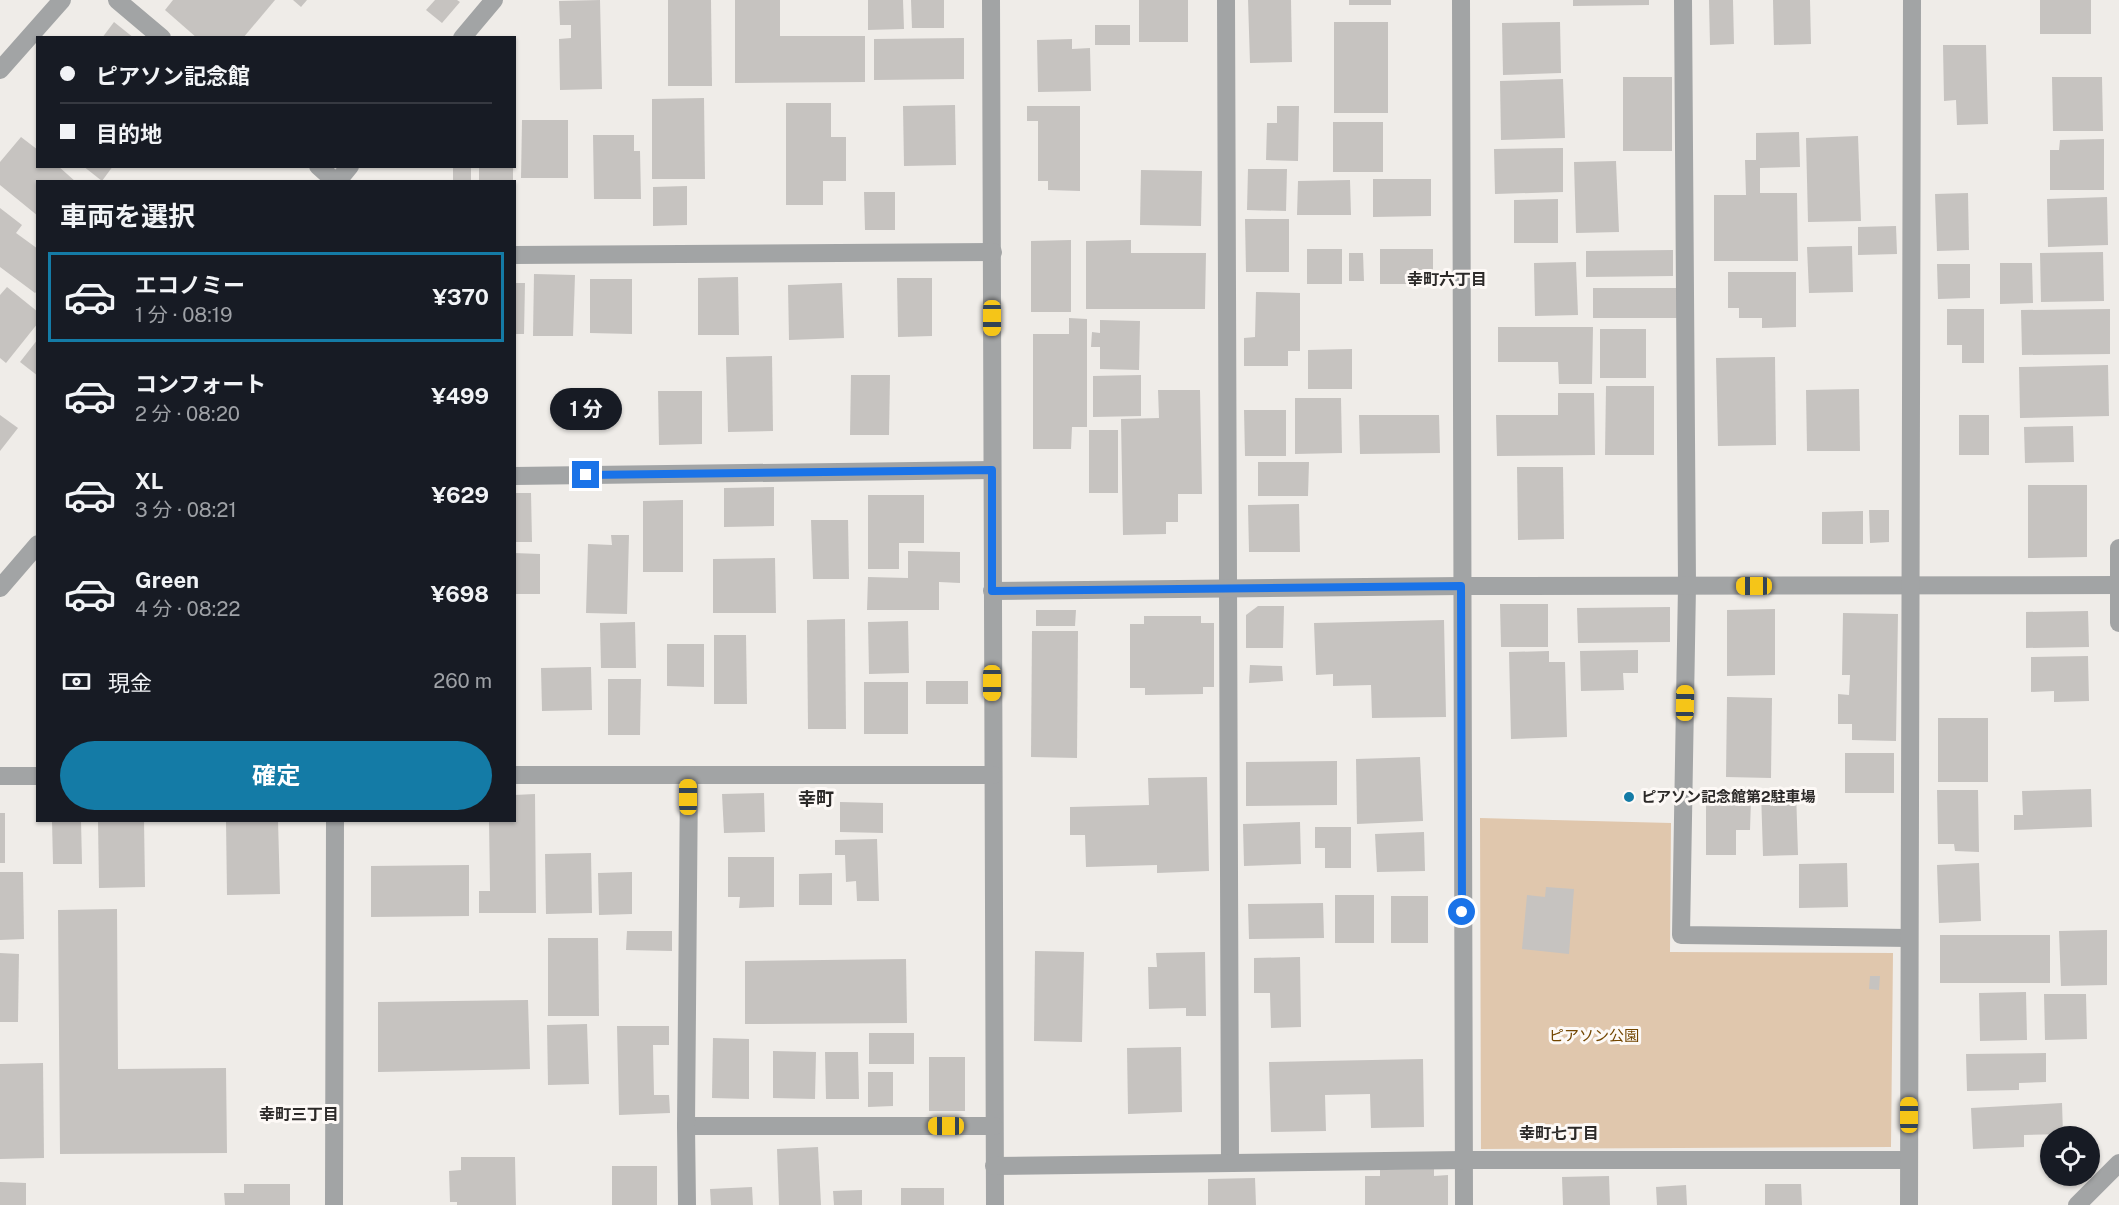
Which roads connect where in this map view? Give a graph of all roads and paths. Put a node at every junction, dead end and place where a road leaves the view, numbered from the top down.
1 (62, 0) edge
2 (117, 0) edge
3 (494, 0) edge
4 (991, 0) edge
5 (1226, 0) edge
6 (1461, 0) edge
7 (1683, 0) edge
8 (1912, 0) edge
9 (160, 36) edge
10 (464, 36) edge
11 (0, 70) edge
12 (320, 168) edge
13 (348, 168) edge
14 (335, 180) edge
15 (339, 180) edge
16 (993, 252) junction
17 (516, 255) edge
18 (992, 470) junction
19 (516, 476) edge
20 (36, 546) edge
21 (2119, 548) edge
22 (2119, 585) edge
23 (1461, 586) junction
24 (1687, 586) junction
25 (1911, 586) junction
26 (0, 588) edge
27 (1227, 589) junction
28 (992, 591) junction
29 (2119, 623) edge
30 (516, 775) edge
31 (689, 775) junction
32 (993, 775) junction
33 (0, 776) edge
34 (36, 776) edge
35 (335, 822) edge
36 (1909, 938) junction
37 (686, 1126) junction
38 (994, 1126) junction
39 (1463, 1160) junction
40 (1909, 1160) junction
41 (2119, 1162) edge
42 (1230, 1163) junction
43 (994, 1166) junction
44 (334, 1205) edge
45 (687, 1205) edge
46 (995, 1205) edge
47 (1464, 1205) edge
48 (1909, 1205) edge
49 (2077, 1205) edge

1 - 11 street
2 - 9 street
3 - 10 street
4 - 16 street
5 - 27 street
6 - 23 street
7 - 24 street
8 - 25 street
12 - 14 street
13 - 15 street
16 - 17 street
16 - 18 street
18 - 19 street
18 - 28 street
20 - 26 street
21 - 22 street
22 - 25 street
22 - 29 street
23 - 24 street
23 - 27 street
23 - 39 street
24 - 25 street
24 - 36 street
25 - 36 street
27 - 28 street
27 - 42 street
28 - 32 street
30 - 31 street
31 - 32 street
31 - 37 street
32 - 38 street
33 - 34 street
35 - 44 street
36 - 40 street
37 - 38 street
37 - 45 street
38 - 43 street
39 - 40 street
39 - 42 street
39 - 47 street
40 - 48 street
41 - 49 street
42 - 43 street
43 - 46 street

